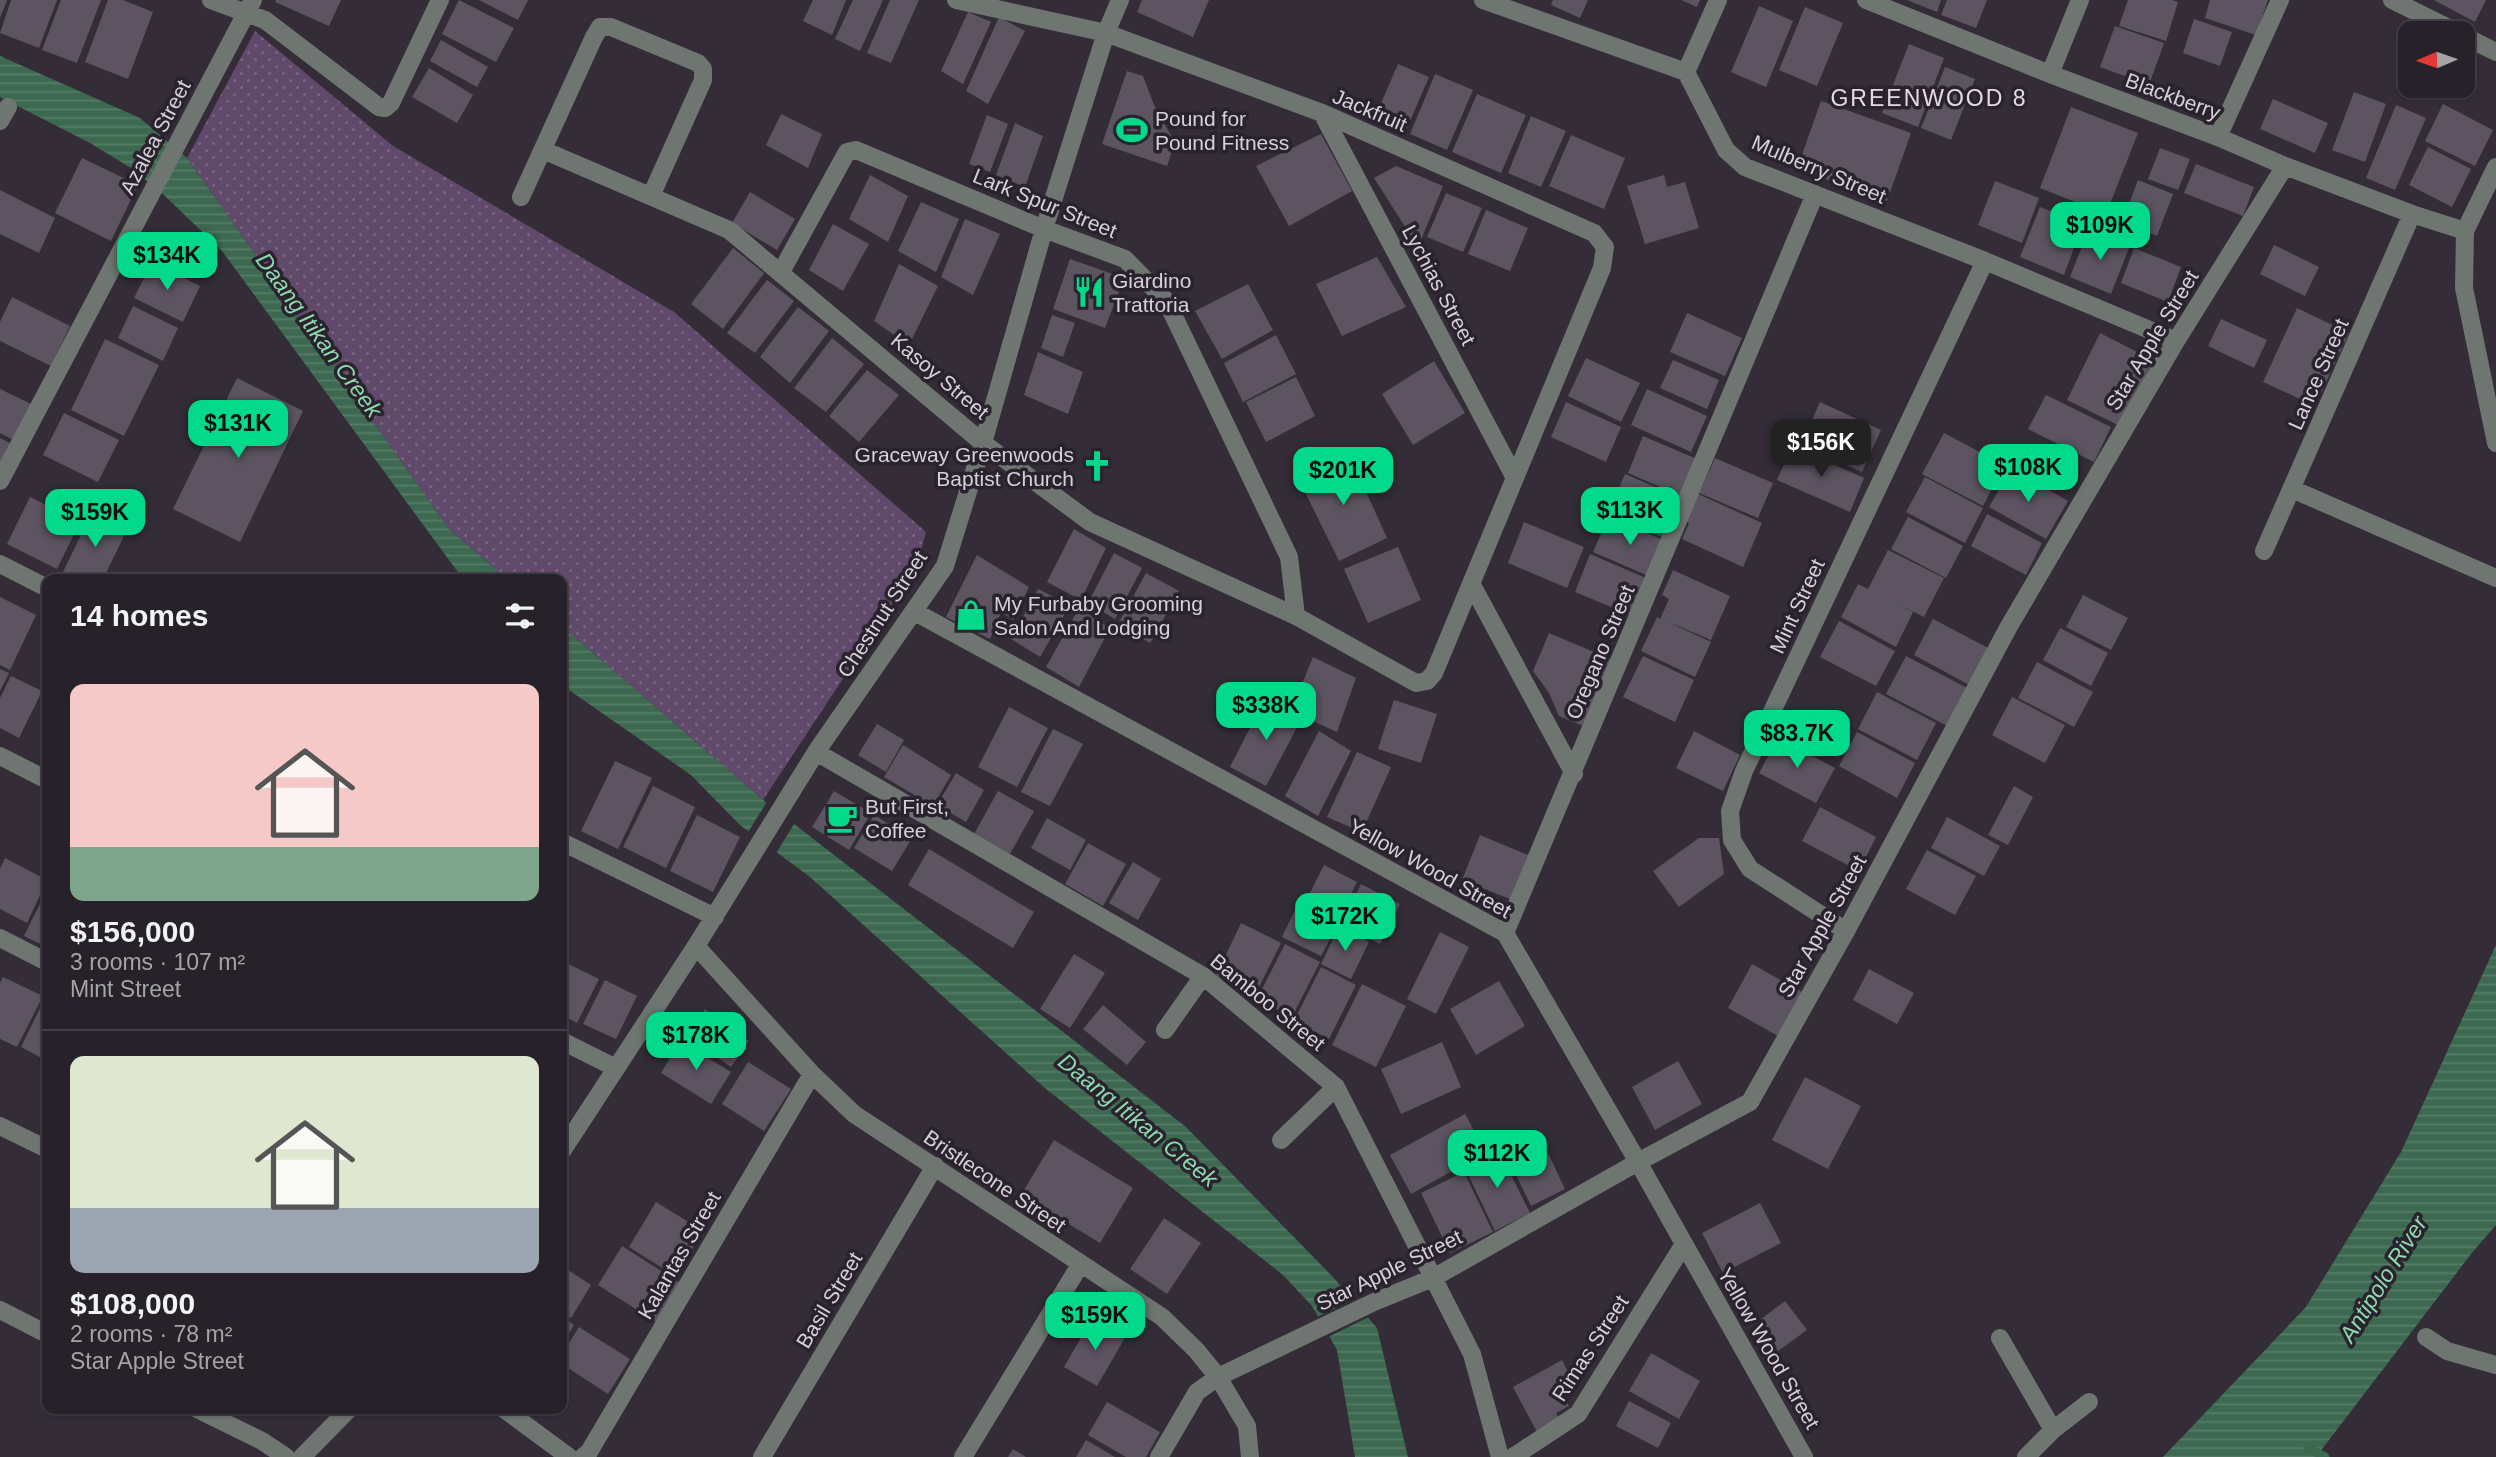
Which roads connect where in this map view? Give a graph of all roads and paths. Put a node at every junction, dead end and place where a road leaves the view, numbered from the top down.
1 (211, 0) edge
2 (440, 0) edge
3 (956, 0) edge
4 (1023, 0) edge
5 (1120, 0) edge
6 (1483, 0) edge
7 (1718, 0) edge
8 (1866, 0) edge
9 (2080, 0) edge
10 (2280, 0) edge
11 (2392, 0) edge
12 (250, 6) edge
13 (1034, 18) junction
14 (2435, 21) edge
15 (1107, 33) junction
16 (2475, 41) edge
17 (2496, 52) edge
18 (1686, 72) junction
19 (2050, 74) junction
20 (1322, 113) junction
21 (2218, 137) junction
22 (543, 150) junction
23 (2285, 166) junction
24 (2496, 167) edge
25 (1815, 194) junction
26 (651, 196) junction
27 (521, 197) dead end
28 (2412, 215) junction
29 (1044, 229) junction
30 (2465, 230) junction
31 (1985, 261) junction
32 (781, 272) junction
33 (2176, 341) junction
34 (983, 443) junction
35 (2496, 443) edge
36 (1516, 478) junction
37 (0, 481) edge
38 (2292, 489) junction
39 (2264, 551) dead end
40 (0, 564) edge
41 (2496, 578) edge
42 (42, 585) edge
43 (1472, 585) junction
44 (915, 612) junction
45 (1296, 616) junction
46 (816, 752) junction
47 (0, 756) edge
48 (1574, 774) junction
49 (42, 777) edge
50 (567, 844) edge
51 (715, 917) junction
52 (1846, 930) junction
53 (1505, 933) junction
54 (0, 938) edge
55 (696, 946) junction
56 (42, 959) edge
57 (1203, 976) junction
58 (1166, 1030) dead end
59 (567, 1044) edge
60 (616, 1069) junction
61 (812, 1074) junction
62 (1336, 1087) junction
63 (0, 1126) edge
64 (1281, 1140) dead end
65 (567, 1143) edge
66 (42, 1147) edge
67 (1638, 1162) junction
68 (935, 1166) junction
69 (1684, 1244) junction
70 (1080, 1265) junction
71 (1433, 1278) junction
72 (0, 1310) edge
73 (42, 1331) edge
74 (2426, 1337) dead end
75 (2000, 1338) dead end
76 (2496, 1365) edge
77 (1218, 1377) junction
78 (2089, 1402) dead end
79 (207, 1414) edge
80 (344, 1414) edge
81 (511, 1414) edge
82 (2053, 1430) junction
83 (286, 1457) edge
84 (302, 1457) edge
85 (569, 1457) edge
86 (583, 1457) edge
87 (762, 1457) edge
88 (963, 1457) edge
89 (1159, 1457) edge
90 (1251, 1457) edge
91 (1500, 1457) edge
92 (1513, 1457) edge
93 (1804, 1457) edge
94 (2026, 1457) edge

1 - 12 street
2 - 12 street
3 - 13 street, Jackfruit
4 - 13 street
5 - 15 street, Chestnut Street
6 - 18 street
7 - 18 street
8 - 19 street, Blackberry
9 - 19 street
10 - 21 street
11 - 14 street
12 - 37 street, Azalea Street
13 - 15 street, Jackfruit
15 - 20 street, Jackfruit
15 - 29 street, Chestnut Street
16 - 17 street
18 - 25 street, Mulberry Street
19 - 21 street, Blackberry
20 - 36 street, Lychias Street
20 - 36 street, Jackfruit
21 - 23 street, Blackberry
22 - 26 street, Kasoy Street
22 - 26 street
22 - 27 street
23 - 28 street, Blackberry
23 - 33 street, Star Apple Street
24 - 30 street
25 - 31 street, Mulberry Street
25 - 48 street, Oregano Street
26 - 32 street, Kasoy Street
28 - 30 street, Blackberry
28 - 38 street, Lance Street
29 - 32 street, Lark Spur Street
29 - 34 street, Chestnut Street
29 - 45 street, Lark Spur Street
30 - 35 street
31 - 33 street, Mulberry Street
31 - 52 street, Mint Street
32 - 34 street, Kasoy Street
33 - 52 street, Star Apple Street
34 - 44 street, Chestnut Street
34 - 45 street, Kasoy Street
36 - 43 street
38 - 39 street, Lance Street
38 - 41 street
40 - 42 street
43 - 45 street, Kasoy Street
43 - 48 street
44 - 46 street, Chestnut Street
44 - 53 street, Yellow Wood Street
46 - 51 street, Chestnut Street
46 - 57 street, Bamboo Street
47 - 49 street
48 - 53 street, Oregano Street
50 - 51 street
51 - 55 street, Chestnut Street
52 - 67 street, Star Apple Street
53 - 67 street, Yellow Wood Street
54 - 56 street
55 - 60 street, Chestnut Street
55 - 61 street, Bristlecone Street
57 - 58 street
57 - 62 street, Bamboo Street
59 - 60 street
60 - 65 street, Chestnut Street
61 - 68 street, Bristlecone Street
61 - 86 street, Kalantas Street
62 - 64 street
62 - 71 street, Bamboo Street
63 - 66 street
67 - 69 street, Yellow Wood Street
67 - 71 street, Star Apple Street
68 - 70 street, Bristlecone Street
68 - 87 street, Basil Street
69 - 92 street, Rimas Street
69 - 93 street, Yellow Wood Street
70 - 77 street, Bristlecone Street
70 - 88 street
71 - 77 street, Star Apple Street
71 - 91 street, Bamboo Street
72 - 73 street
74 - 76 street
75 - 82 street
77 - 89 street, Star Apple Street
77 - 90 street, Bristlecone Street
78 - 82 street
79 - 83 street
80 - 84 street
81 - 85 street
82 - 94 street

